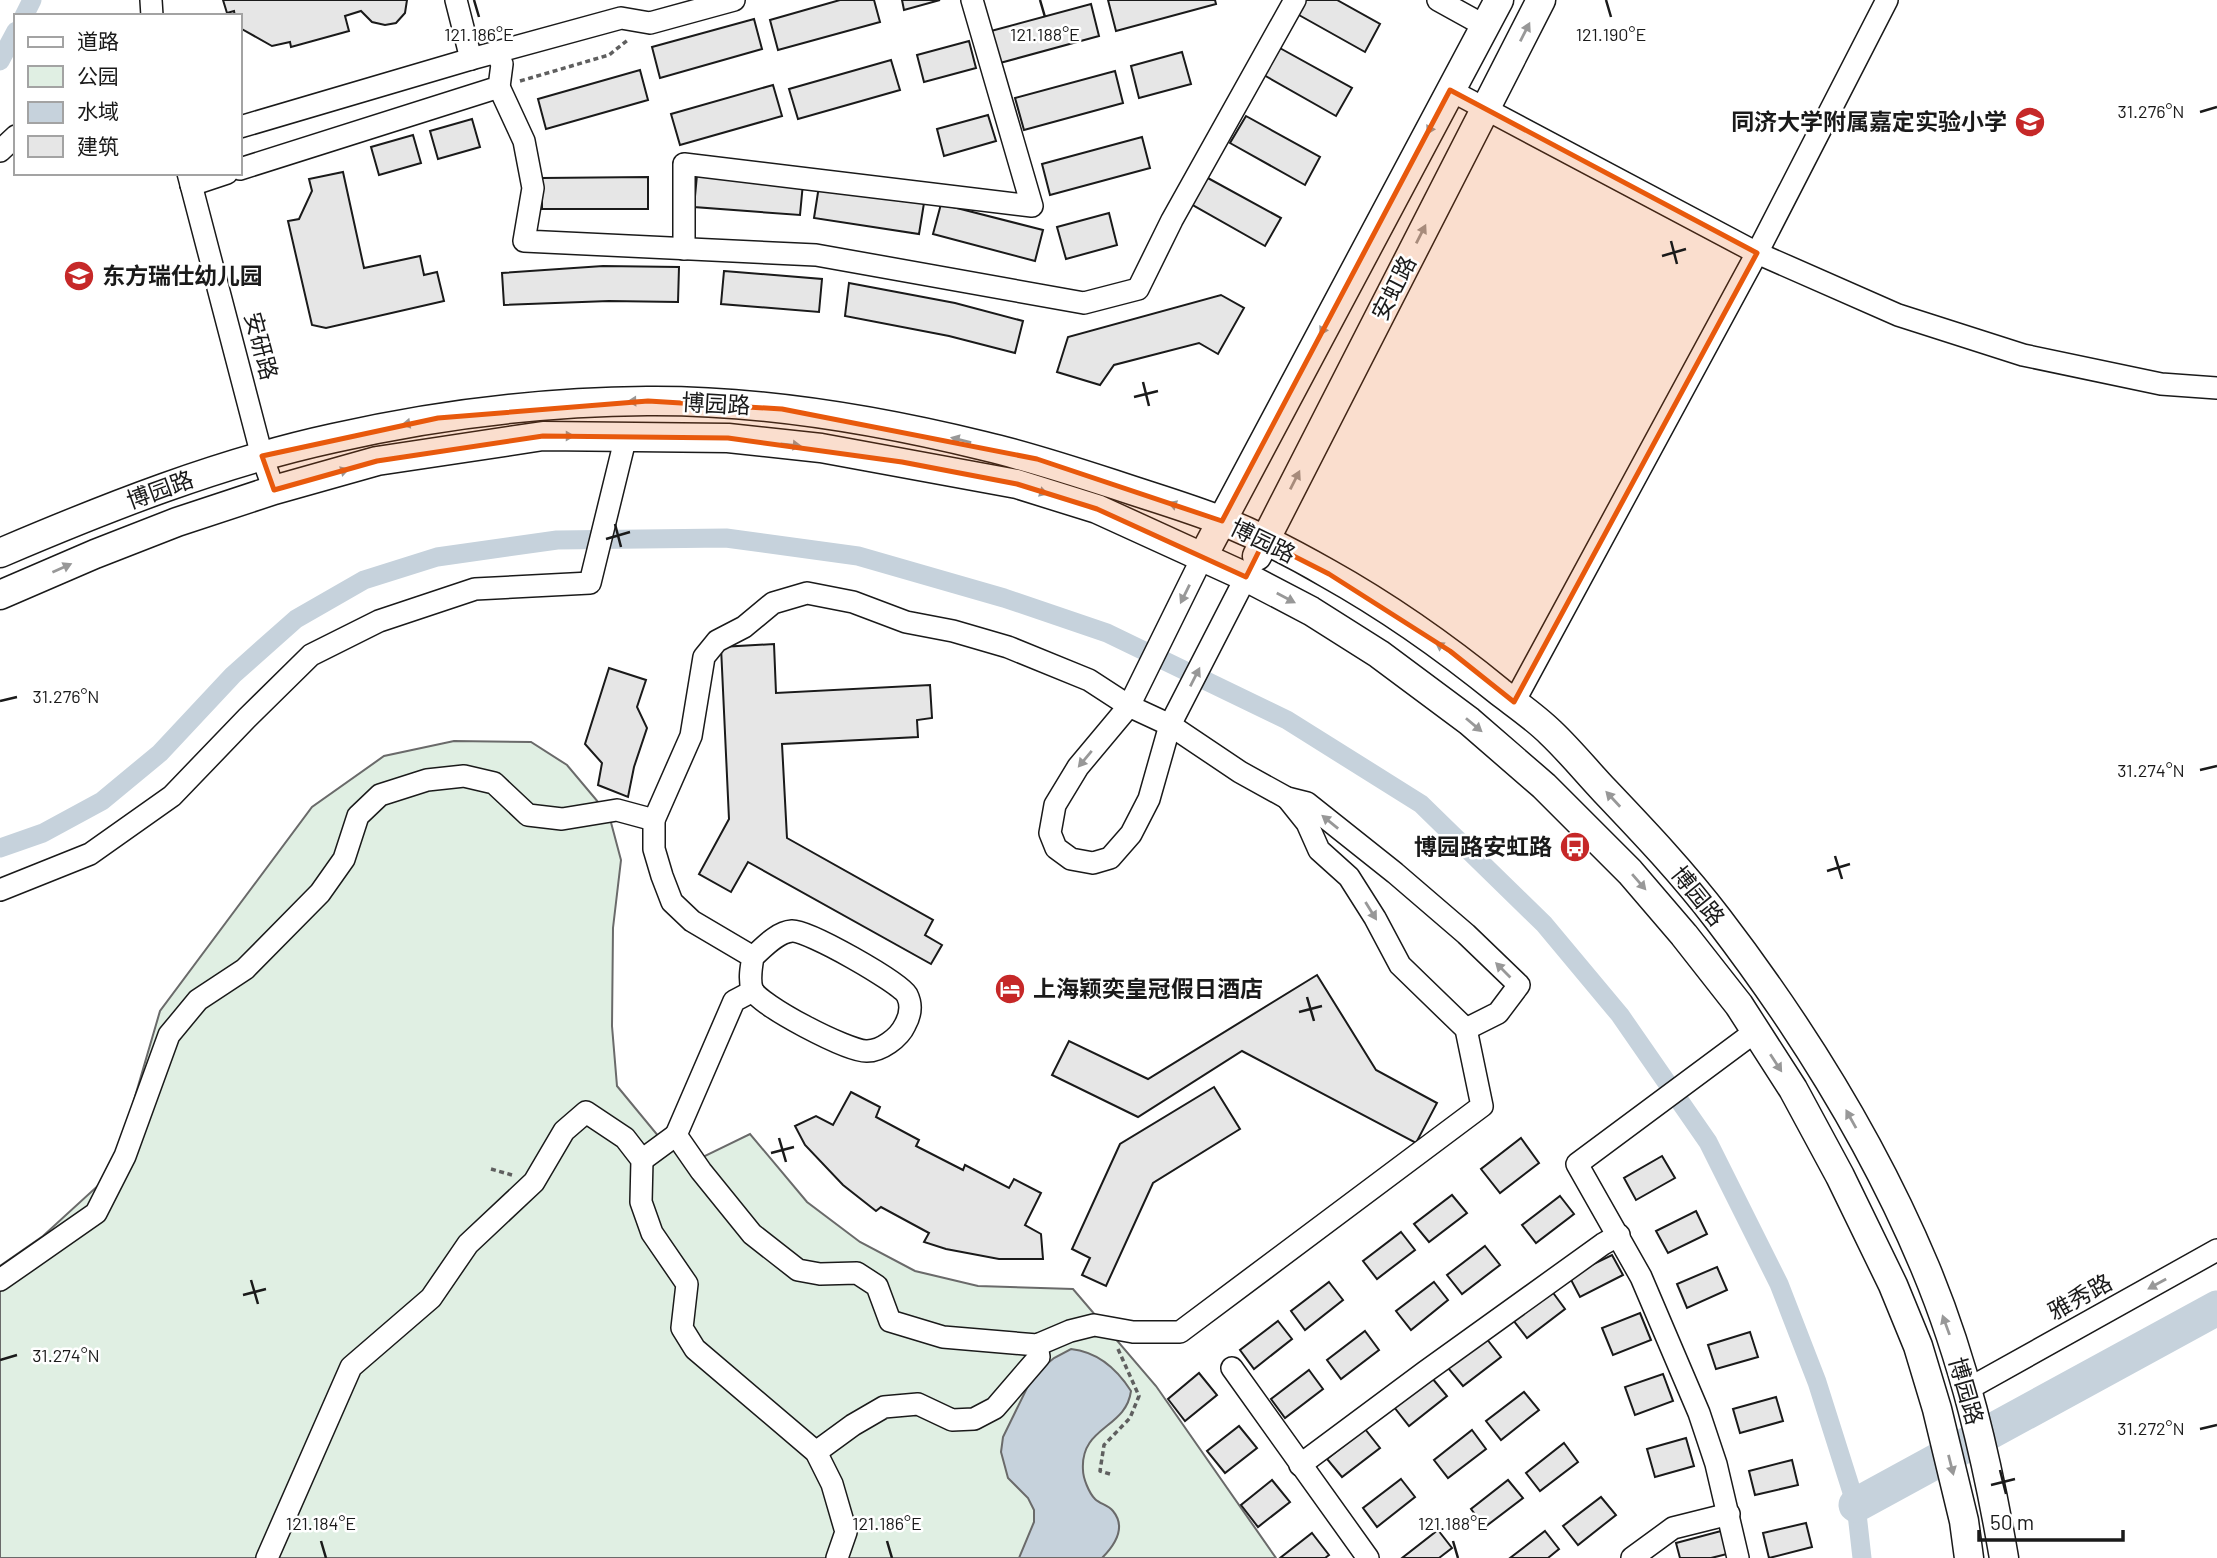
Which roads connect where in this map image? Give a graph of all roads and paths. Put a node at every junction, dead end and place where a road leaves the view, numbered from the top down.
1 (456, 0) edge
2 (734, 0) edge
3 (972, 0) edge
4 (1294, 0) edge
5 (1438, 0) edge
6 (1499, 0) edge
7 (1542, 0) edge
8 (1887, 0) edge
9 (650, 23) junction
10 (1485, 26) junction
11 (496, 52) junction
12 (471, 59) junction
13 (499, 87) junction
14 (1450, 90) junction
15 (1486, 108) junction
16 (242, 126) edge
17 (14, 138) edge
18 (0, 151) edge
19 (242, 168) edge
20 (215, 175) edge
21 (190, 179) edge
22 (684, 249) junction
23 (1757, 253) junction
24 (2217, 388) edge
25 (626, 436) junction
26 (262, 456) junction
27 (274, 490) junction
28 (1222, 521) junction
29 (1264, 541) junction
30 (0, 553) edge
31 (1202, 558) junction
32 (1246, 577) junction
33 (0, 595) edge
34 (1514, 702) junction
35 (1129, 706) junction
36 (1170, 725) junction
37 (1287, 798) junction
38 (654, 820) junction
39 (0, 890) edge
40 (753, 957) junction
41 (753, 991) junction
42 (1466, 1029) junction
43 (1756, 1031) junction
44 (676, 1135) junction
45 (642, 1160) junction
46 (1619, 1235) junction
47 (2217, 1250) edge
48 (0, 1280) edge
49 (1121, 1330) junction
50 (1037, 1345) junction
51 (1232, 1368) dead end
52 (1968, 1390) junction
53 (816, 1452) junction
54 (1300, 1465) junction
55 (1111, 1474) dead end
56 (1729, 1514) junction
57 (267, 1558) edge
58 (837, 1558) edge
59 (1368, 1558) edge
60 (1632, 1558) edge
61 (1738, 1558) edge
62 (1969, 1558) edge
63 (2004, 1558) edge

1 - 12 street
2 - 9 street
3 - 22 street
4 - 22 street
5 - 10 street
6 - 10 main road, 安虹路
15 -> 7 main road, 安虹路
8 - 23 street
9 - 11 street
9 - 13 path
10 - 14 main road, 安虹路
11 - 12 street
11 - 13 street
12 - 16 street
13 - 19 street
13 - 22 street
14 - 15 street
14 -> 28 main road, 安虹路
15 - 23 street
29 -> 15 main road, 安虹路
17 - 18 street
20 - 21 street
21 - 26 street, 安研路
23 - 24 street
23 - 34 street
27 -> 25 main road, 博园路
25 -> 31 main road, 博园路
25 - 39 street
26 - 27 street, 安研路
28 -> 26 main road, 博园路
26 - 30 main road, 博园路
33 -> 27 main road, 博园路
28 - 29 main road, 博园路
28 - 31 main road, 安虹路
29 - 32 main road, 安虹路
34 -> 29 main road, 博园路
31 - 32 main road, 博园路
31 -> 35 street
36 -> 32 street
32 -> 43 main road, 博园路
52 -> 34 main road, 博园路
35 - 36 street
35 -> 36 street
35 - 38 street
36 - 37 street
37 -> 42 street
42 -> 37 street
38 - 40 street
38 - 48 street
40 - 41 street
40 - 41 street
41 - 44 street
42 - 49 street
43 - 46 street
43 -> 62 main road, 博园路
44 - 45 street
44 - 50 street
45 - 53 street
45 - 57 street
46 - 54 street
46 - 56 street
47 -> 52 street, 雅秀路
49 - 50 street
49 - 55 path
50 - 53 street
51 - 54 street
52 - 63 main road, 博园路
53 - 58 street
54 - 59 street
56 - 60 street
56 - 61 street

